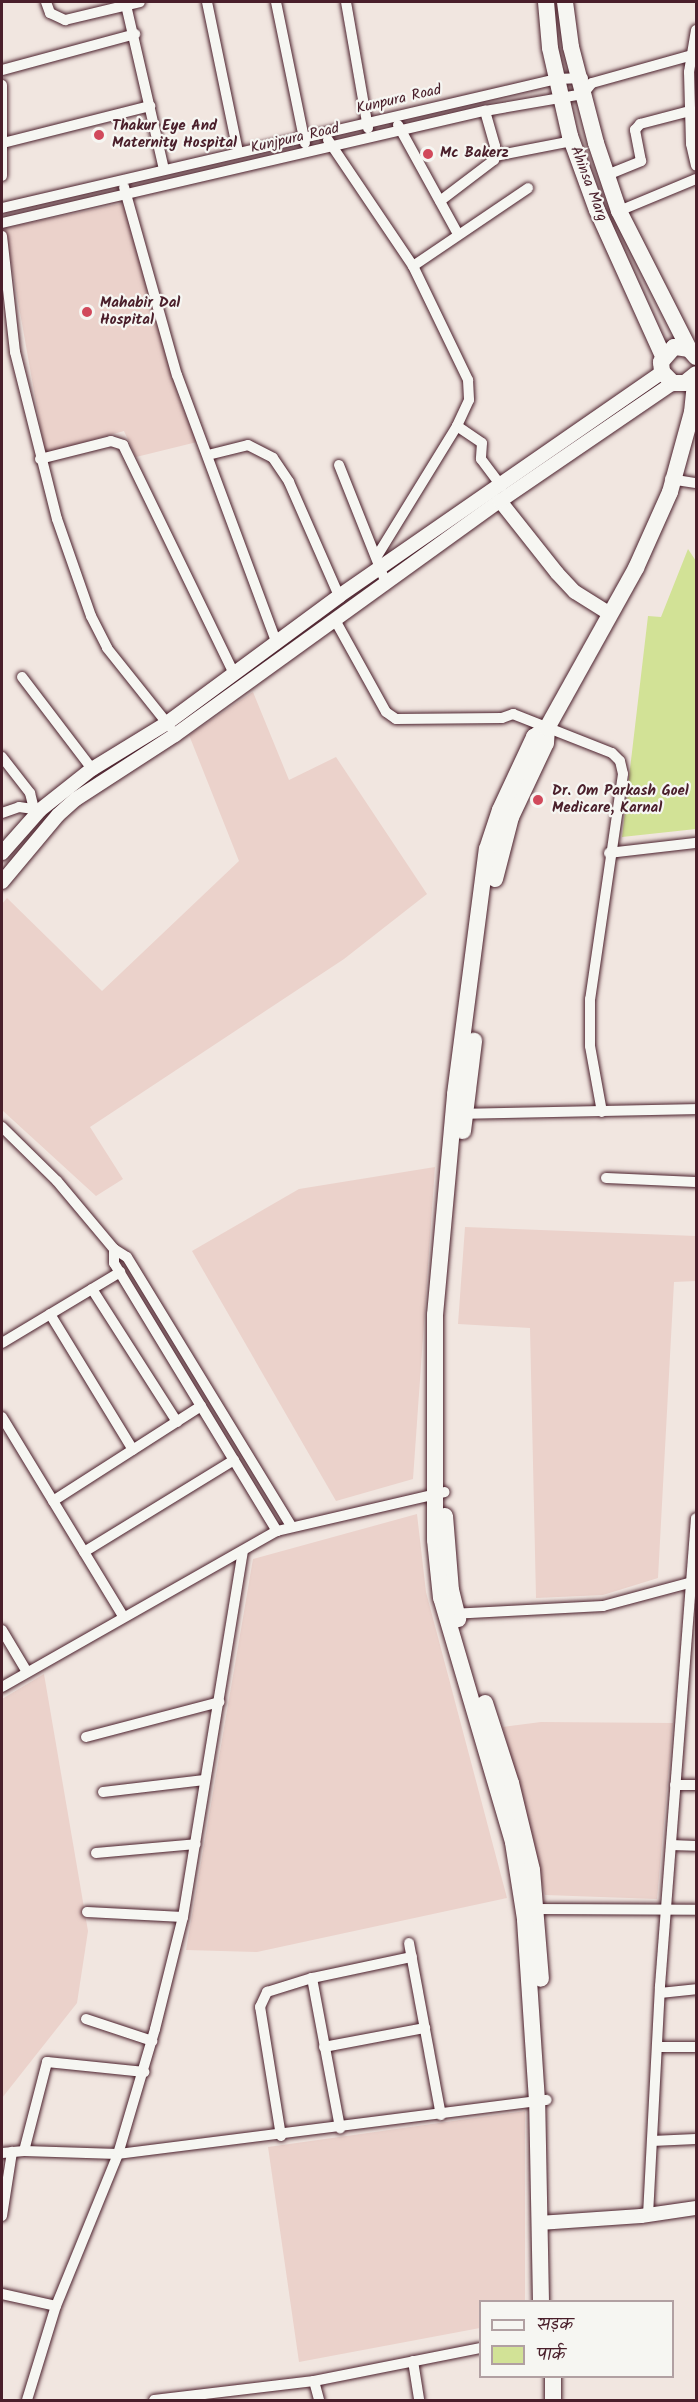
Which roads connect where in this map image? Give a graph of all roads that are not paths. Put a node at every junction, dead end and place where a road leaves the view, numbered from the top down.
1 (46, 2) edge
2 (140, 2) edge
3 (207, 2) edge
4 (276, 2) edge
5 (346, 2) edge
6 (546, 2) edge
7 (565, 2) edge
8 (126, 4) junction
9 (696, 30) edge
10 (135, 34) junction
11 (689, 56) junction
12 (2, 70) edge
13 (584, 84) junction
14 (2, 85) edge
15 (559, 87) junction
16 (693, 94) edge
17 (150, 106) junction
18 (2, 107) edge
19 (484, 111) junction
20 (690, 111) junction
21 (393, 117) junction
22 (367, 123) junction
23 (401, 130) junction
24 (324, 133) junction
25 (304, 137) junction
26 (370, 137) junction
27 (572, 141) junction
28 (3, 143) edge
29 (332, 146) junction
30 (238, 152) junction
31 (306, 152) junction
32 (495, 156) junction
33 (696, 165) edge
34 (164, 170) junction
35 (607, 175) junction
36 (2, 176) edge
37 (696, 179) edge
38 (122, 180) junction
39 (528, 188) dead end
40 (126, 194) junction
41 (440, 201) junction
42 (2, 208) edge
43 (619, 211) junction
44 (2, 222) edge
45 (458, 234) junction
46 (2, 236) edge
47 (413, 266) junction
48 (694, 353) edge
49 (679, 374) edge
50 (458, 426) junction
51 (208, 455) junction
52 (40, 459) junction
53 (339, 465) dead end
54 (543, 465) junction
55 (671, 479) junction
56 (696, 483) edge
57 (501, 486) junction
58 (500, 501) junction
59 (379, 561) junction
60 (386, 583) junction
61 (339, 596) junction
62 (609, 613) junction
63 (335, 620) junction
64 (277, 644) junction
65 (234, 674) junction
66 (22, 677) dead end
67 (210, 691) junction
68 (218, 704) junction
69 (167, 723) junction
70 (547, 728) junction
71 (175, 735) junction
72 (126, 750) junction
73 (2, 757) edge
74 (132, 763) junction
75 (92, 770) junction
76 (37, 809) junction
77 (2, 813) edge
78 (696, 843) edge
79 (2, 853) edge
80 (609, 853) junction
81 (2, 882) edge
82 (696, 1109) edge
83 (602, 1112) junction
84 (459, 1114) junction
85 (2, 1127) edge
86 (606, 1178) dead end
87 (696, 1182) edge
88 (114, 1249) junction
89 (120, 1272) junction
90 (92, 1289) junction
91 (50, 1314) junction
92 (2, 1343) edge
93 (201, 1406) junction
94 (2, 1417) edge
95 (177, 1422) junction
96 (133, 1450) junction
97 (234, 1460) junction
98 (440, 1493) junction
99 (52, 1501) junction
100 (696, 1518) edge
101 (291, 1526) junction
102 (277, 1531) junction
103 (84, 1552) junction
104 (243, 1552) junction
105 (693, 1581) edge
106 (451, 1614) junction
107 (123, 1616) junction
108 (2, 1630) edge
109 (27, 1672) junction
110 (2, 1687) edge
111 (219, 1702) junction
112 (86, 1737) dead end
113 (204, 1780) junction
114 (675, 1785) junction
115 (696, 1785) edge
116 (103, 1792) dead end
117 (196, 1844) junction
118 (671, 1845) junction
119 (696, 1846) edge
120 (96, 1853) dead end
121 (530, 1909) junction
122 (666, 1910) junction
123 (696, 1910) edge
124 (87, 1912) dead end
125 (183, 1917) junction
126 (409, 1942) dead end
127 (412, 1956) junction
128 (312, 1978) junction
129 (696, 1989) edge
130 (660, 1993) junction
131 (86, 2019) dead end
132 (425, 2028) junction
133 (152, 2041) junction
134 (324, 2047) junction
135 (657, 2047) junction
136 (696, 2047) edge
137 (144, 2072) junction
138 (542, 2101) junction
139 (441, 2115) junction
140 (340, 2128) junction
141 (281, 2136) junction
142 (696, 2139) edge
143 (652, 2141) junction
144 (24, 2151) junction
145 (7, 2153) edge
146 (118, 2154) junction
147 (696, 2208) edge
148 (648, 2215) junction
149 (2, 2216) edge
150 (544, 2222) junction
151 (2, 2294) edge
152 (541, 2300) edge
153 (551, 2300) edge
154 (56, 2306) junction
155 (479, 2348) edge
156 (413, 2361) junction
157 (542, 2378) edge
158 (553, 2378) edge
159 (314, 2381) junction
160 (218, 2398) edge
161 (27, 2400) edge
162 (154, 2400) edge
163 (319, 2400) edge
164 (419, 2400) edge
165 (542, 2400) edge
166 (553, 2400) edge

1 - 8 street
2 - 8 street
3 - 30 street
4 - 25 street
5 - 22 street
6 - 15 highway, Ahinsa Marg
7 - 13 highway, Ahinsa Marg
8 - 10 street
9 - 11 street
10 - 12 street
10 - 17 street
11 - 13 street
11 - 16 street
13 - 15 street, Kunpura Road
13 - 15 street, Kunjpura Road
13 - 35 highway, Ahinsa Marg
14 - 18 street
15 - 19 street, Kunjpura Road
15 - 21 street, Kunpura Road
15 - 27 highway, Ahinsa Marg
16 - 20 street
17 - 28 street
17 - 34 street
18 - 28 street
19 - 23 street, Kunjpura Road
19 - 32 street
20 - 33 street
20 - 35 street
21 - 22 street, Kunpura Road
21 - 23 street
22 - 24 street, Kunpura Road
22 - 26 street
23 - 26 street, Kunjpura Road
23 - 41 street
24 - 25 street, Kunpura Road
24 - 29 street
25 - 30 street, Kunpura Road
25 - 31 street
26 - 29 street, Kunjpura Road
27 - 32 street
27 - 49 highway, Ahinsa Marg
28 - 36 street
29 - 31 street, Kunjpura Road
29 - 47 street
30 - 34 street, Kunpura Road
31 - 40 street, Kunjpura Road
32 - 41 street
34 - 38 street, Kunpura Road
35 - 43 highway, Ahinsa Marg
37 - 43 street
38 - 40 street
38 - 42 street, Kunpura Road
39 - 45 street
40 - 44 street, Kunjpura Road
40 - 51 street
41 - 45 street
43 - 48 highway, Ahinsa Marg
45 - 47 street
46 - 52 street
47 - 50 street
48 - 49 highway
49 - 54 main road
49 - 55 highway
50 - 57 street
50 - 59 street
51 - 61 street
51 - 64 street
52 - 65 street
52 - 69 street
53 - 59 street
54 - 57 main road
54 - 58 main road
55 - 56 street
55 - 62 highway
57 - 59 main road
58 - 60 main road
58 - 62 main road
59 - 60 street
59 - 61 main road
60 - 63 main road
61 - 64 main road
62 - 70 highway
63 - 68 main road
63 - 70 street
64 - 65 main road
65 - 67 main road
66 - 75 street
67 - 68 main road
67 - 69 main road
68 - 71 main road
69 - 71 street
69 - 72 main road
70 - 80 street
70 - 84 highway
71 - 74 main road
72 - 74 main road
72 - 75 main road
73 - 76 street
74 - 81 main road
75 - 76 main road
76 - 77 street
76 - 79 main road
78 - 80 street
80 - 83 street
82 - 83 street
83 - 84 street
84 - 98 highway
85 - 88 street
86 - 87 street
88 - 89 street
88 - 101 street
89 - 90 street
89 - 93 street
90 - 91 street
90 - 95 street
91 - 92 street
91 - 96 street
93 - 95 street
93 - 97 street
94 - 99 street
95 - 96 street
96 - 99 street
97 - 102 street
97 - 103 street
98 - 101 street
98 - 106 highway
99 - 103 street
100 - 105 street
101 - 102 street
102 - 104 street
103 - 107 street
104 - 107 street
104 - 111 street
105 - 106 street
105 - 114 street
106 - 121 highway
107 - 109 street
108 - 109 street
109 - 110 street
111 - 112 street
111 - 113 street
113 - 116 street
113 - 117 street
114 - 115 street
114 - 118 street
117 - 120 street
117 - 125 street
118 - 119 street
118 - 122 street
121 - 122 street
121 - 138 highway
122 - 123 street
122 - 130 street
124 - 125 street
125 - 133 street
126 - 127 street
127 - 128 street
127 - 132 street
128 - 134 street
128 - 141 street
129 - 130 street
130 - 135 street
131 - 133 street
132 - 134 street
132 - 139 street
133 - 137 street
134 - 140 street
135 - 136 street
135 - 143 street
137 - 144 street
137 - 146 street
138 - 139 street
138 - 150 highway
139 - 140 street
140 - 141 street
141 - 146 street
142 - 143 street
143 - 148 street
144 - 145 street
144 - 146 street
145 - 149 street
146 - 154 street
147 - 148 main road
148 - 150 main road
150 - 152 highway
150 - 153 highway
151 - 154 street
154 - 161 street
155 - 156 street
156 - 159 street
156 - 164 street
157 - 165 highway
158 - 166 highway
159 - 160 street
159 - 163 street
160 - 162 street

